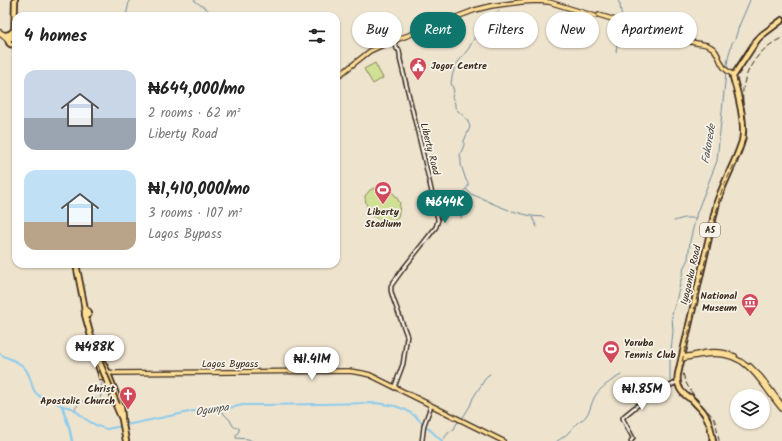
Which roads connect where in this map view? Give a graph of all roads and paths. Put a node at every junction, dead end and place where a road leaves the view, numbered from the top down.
1 (13, 0) edge
2 (523, 0) edge
3 (547, 0) edge
4 (13, 12) edge
5 (13, 12) edge
6 (583, 12) edge
7 (584, 12) edge
8 (599, 17) edge
9 (782, 20) edge
10 (12, 32) edge
11 (0, 33) edge
12 (6, 36) junction
13 (402, 38) edge
14 (402, 38) edge
15 (12, 40) edge
16 (12, 40) edge
17 (374, 48) edge
18 (398, 48) edge
19 (340, 74) edge
20 (734, 76) junction
21 (78, 268) edge
22 (92, 338) junction
23 (682, 358) junction
24 (108, 374) junction
25 (102, 376) junction
26 (678, 382) junction
27 (394, 388) junction
28 (782, 405) edge
29 (431, 406) junction
30 (782, 409) edge
31 (121, 417) junction
32 (125, 441) edge
33 (422, 441) edge
34 (500, 441) edge
35 (504, 441) edge
36 (631, 441) edge
37 (713, 441) edge

1 - 4 highway
1 - 5 highway
2 - 13 main road
3 - 7 main road
6 - 14 main road
8 - 20 main road
9 - 20 highway
10 - 12 highway
11 - 12 main road
11 - 15 main road
12 - 16 main road
17 - 19 main road
18 - 27 street, Liberty Road
20 - 23 highway, Iyaganku Road / A5
21 - 22 highway
22 - 24 highway
22 - 25 highway
22 - 31 highway, bridge
23 - 26 highway, Iyaganku Road / A5
23 - 28 main road
23 - 30 main road
24 - 25 main road
24 - 25 main road
24 - 27 main road, Lagos Bypass
24 - 31 highway
25 - 31 highway
26 - 36 street
26 - 37 highway, Iyaganku Road / A5
27 - 29 main road, Lagos Bypass
29 - 33 street
29 - 34 main road, Lagos Bypass
29 - 35 main road, Lagos Bypass
31 - 32 highway

